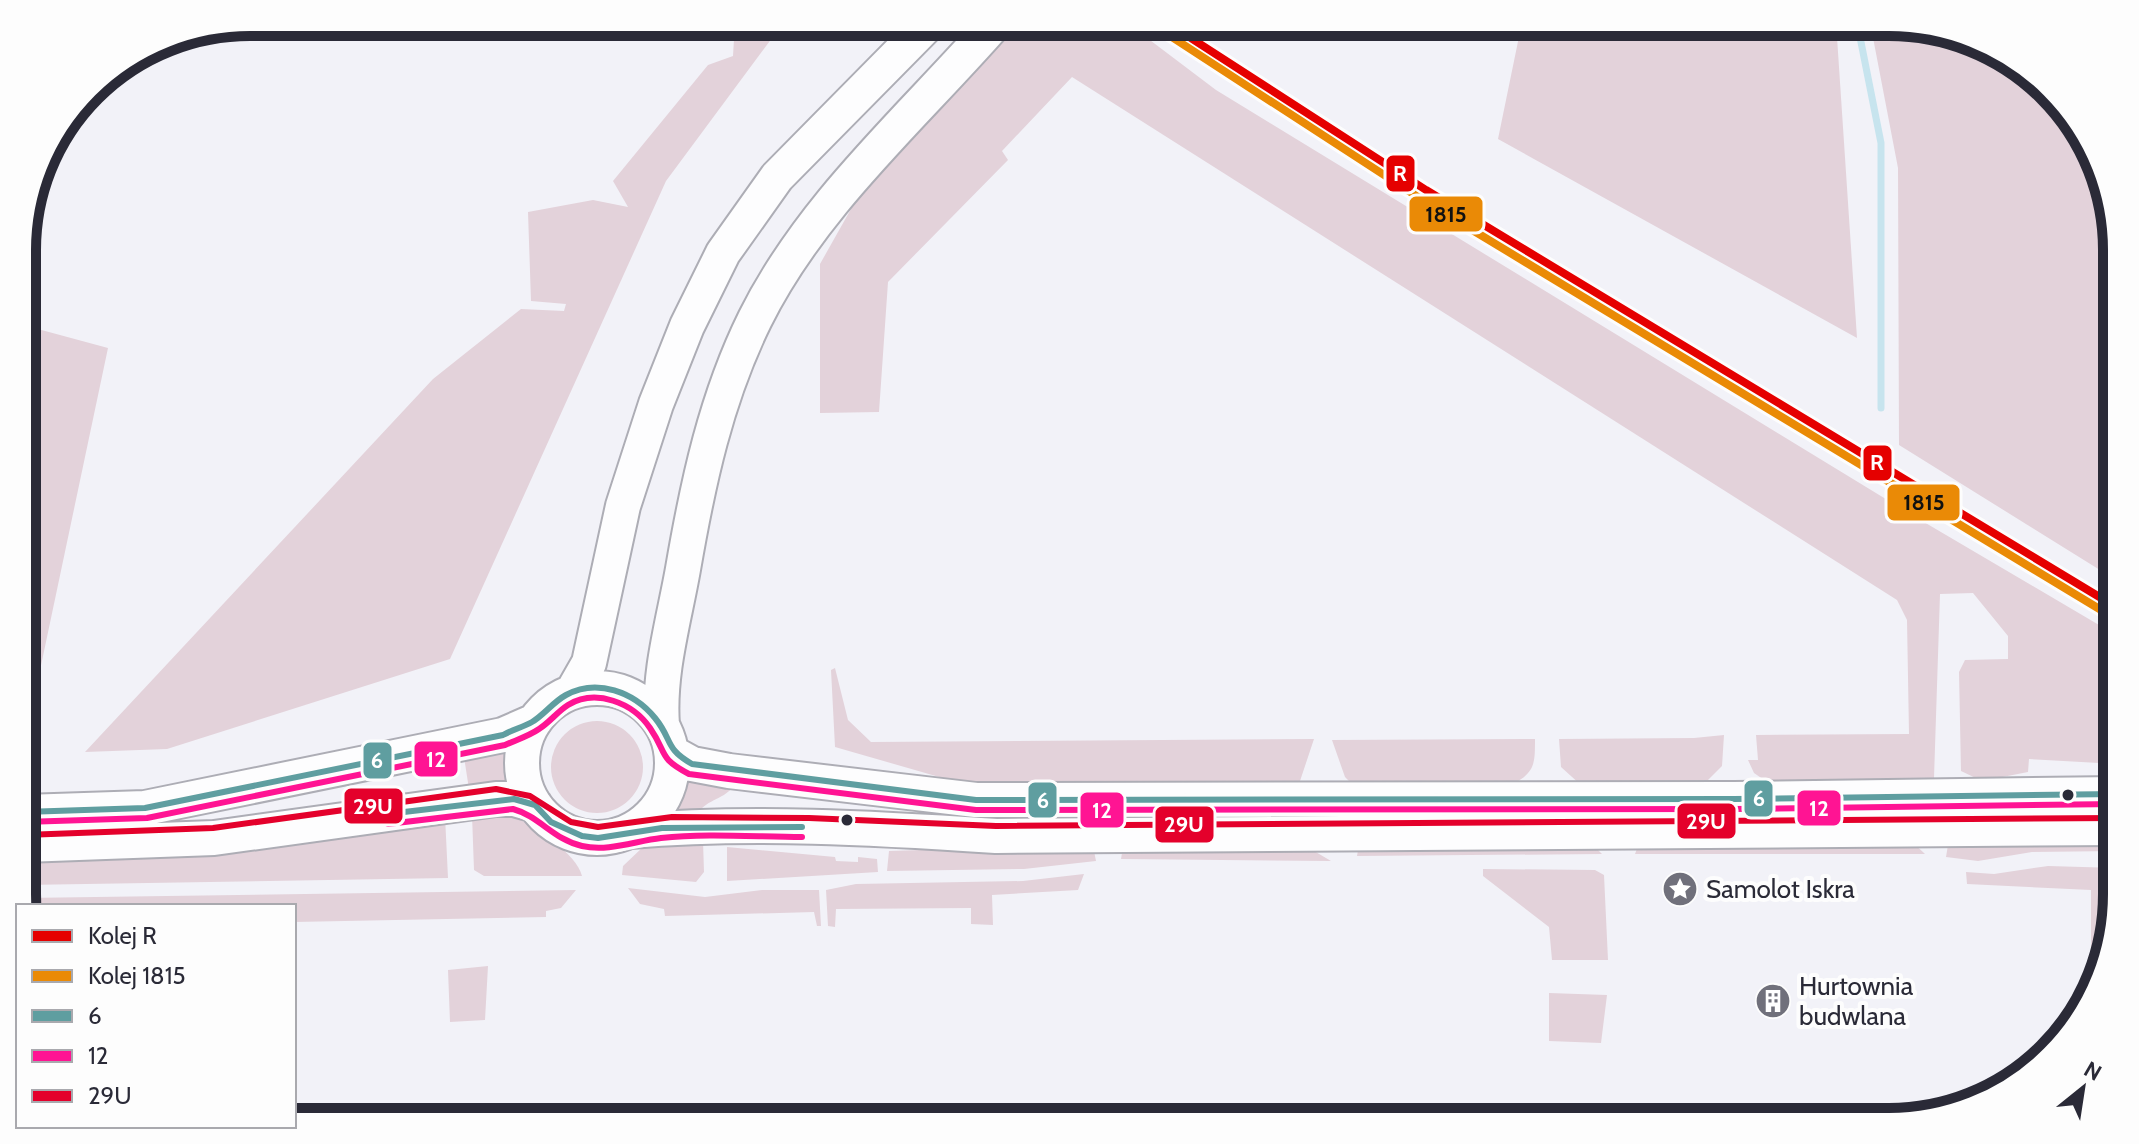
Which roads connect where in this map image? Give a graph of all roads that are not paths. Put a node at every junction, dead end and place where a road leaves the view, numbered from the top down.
1 (916, 36) edge
2 (983, 36) edge
3 (573, 691) junction
4 (535, 721) junction
5 (667, 739) junction
6 (2103, 794) edge
7 (535, 805) junction
8 (36, 812) edge
9 (2103, 828) edge
10 (630, 831) junction
11 (36, 845) edge

1 - 3 main road
2 - 5 main road
3 - 4 main road
3 - 5 main road
4 - 7 main road
4 - 8 main road
5 - 6 main road
5 - 10 main road
7 - 10 main road
7 - 11 main road
9 - 10 main road

